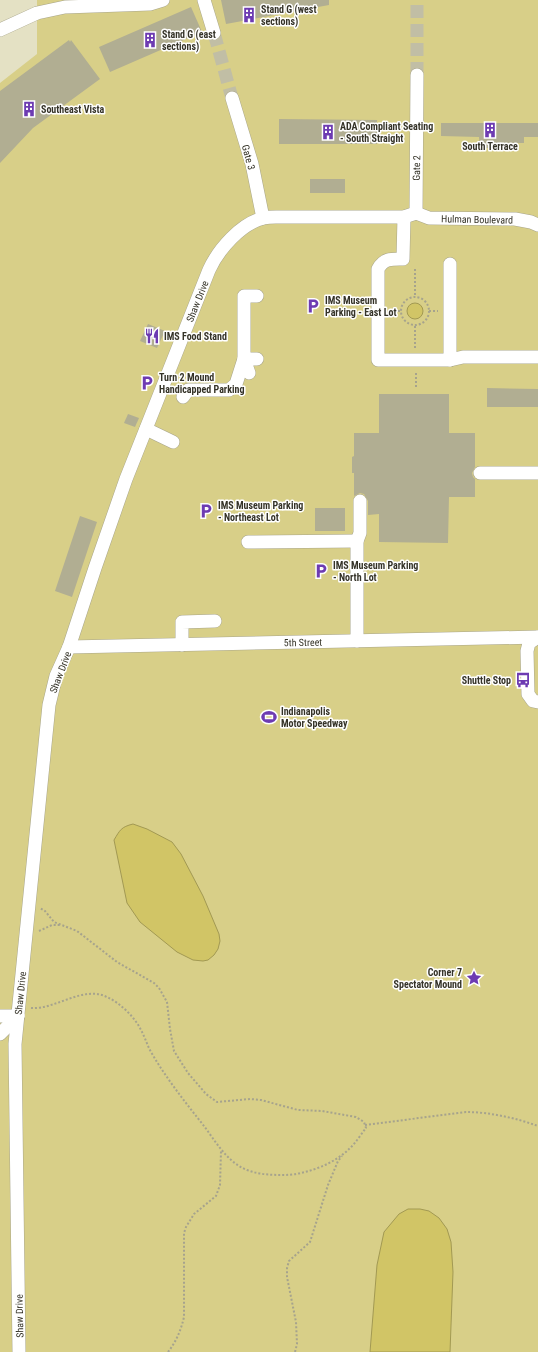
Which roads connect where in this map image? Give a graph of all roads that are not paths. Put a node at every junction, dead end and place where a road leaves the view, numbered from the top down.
1 (163, 0) edge
2 (204, 0) edge
3 (0, 30) edge
4 (214, 33) tunnel mouth
5 (417, 75) tunnel mouth
6 (232, 98) tunnel mouth
7 (410, 216) junction
8 (263, 218) junction
9 (538, 225) edge
10 (450, 264) dead end
11 (251, 296) dead end
12 (538, 357) edge
13 (250, 359) junction
14 (450, 360) junction
15 (250, 373) dead end
16 (182, 397) dead end
17 (146, 429) junction
18 (173, 442) dead end
19 (480, 473) dead end
20 (538, 473) edge
21 (360, 501) dead end
22 (358, 541) junction
23 (248, 542) dead end
24 (215, 621) dead end
25 (538, 637) edge
26 (357, 641) junction
27 (182, 645) junction
28 (69, 647) junction
29 (538, 702) edge
30 (0, 1016) edge
31 (18, 1016) junction
32 (0, 1034) edge
33 (19, 1352) edge

1 - 3 street
2 - 4 street
5 - 7 street, Gate 2
6 - 8 street, Gate 3
7 - 8 street, Shaw Drive
7 - 9 street, Hulman Boulevard
7 - 14 street, Gate 2
8 - 17 street, Shaw Drive
10 - 14 street
11 - 13 street
12 - 14 street
13 - 15 street
13 - 16 street
17 - 18 street
17 - 28 street, Shaw Drive
19 - 20 street
21 - 22 street
22 - 23 street
22 - 26 street
24 - 27 street
25 - 26 street, 5th Street
25 - 29 street
26 - 27 street, 5th Street
27 - 28 street, 5th Street
28 - 31 street, Shaw Drive
30 - 31 street
31 - 32 street
31 - 33 street, Shaw Drive

